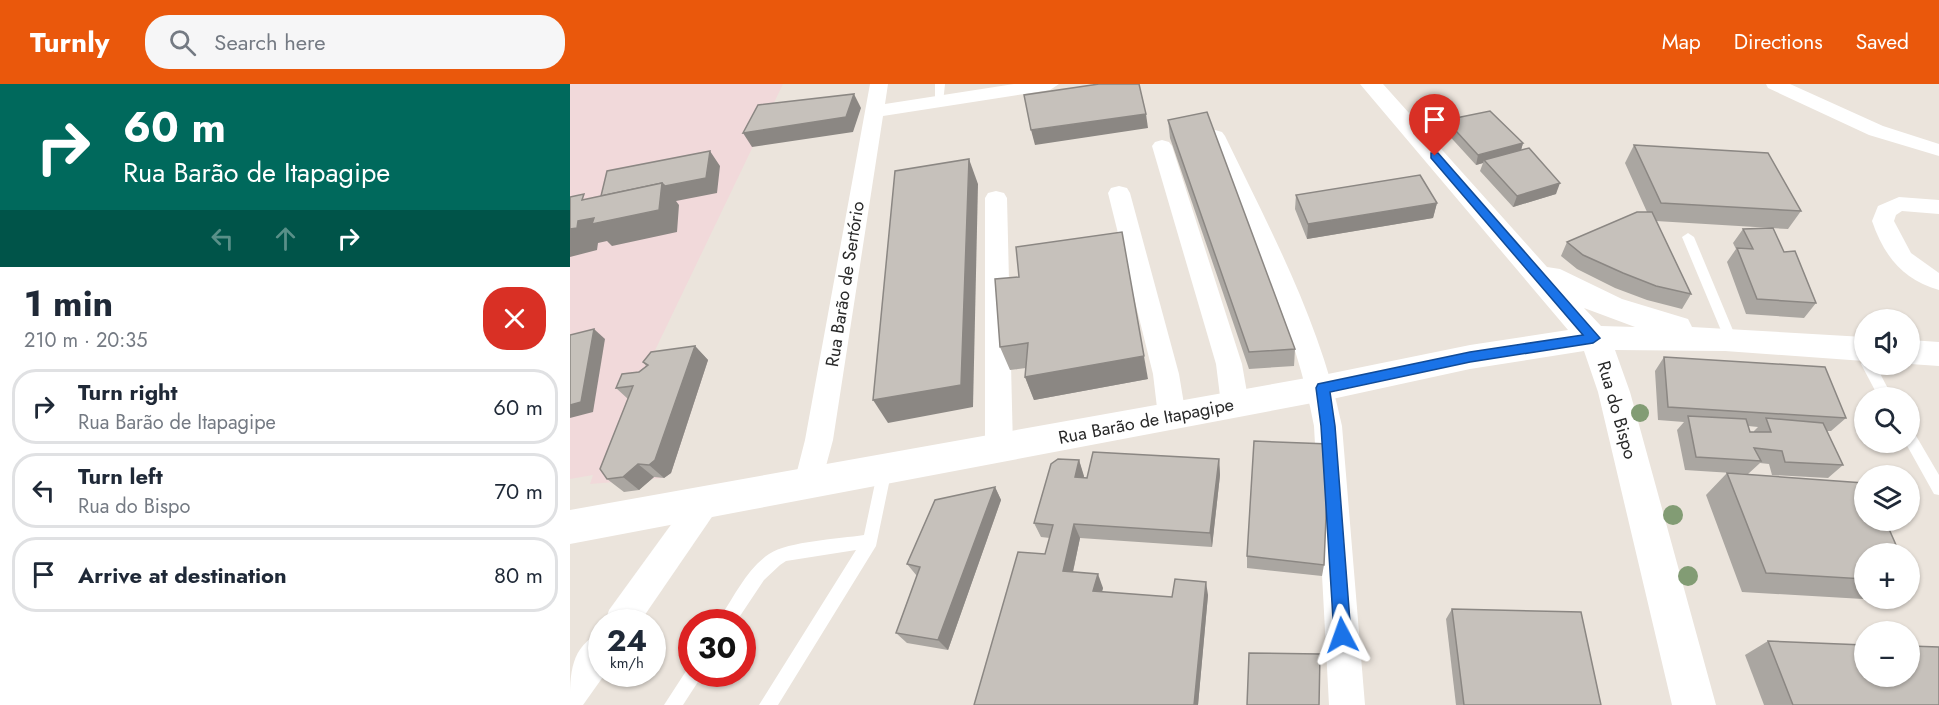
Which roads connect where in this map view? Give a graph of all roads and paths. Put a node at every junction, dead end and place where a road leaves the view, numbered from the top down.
1 (879, 84) edge
2 (1050, 84) edge
3 (1371, 84) edge
4 (1775, 84) edge
5 (940, 93) edge
6 (873, 112) junction
7 (1215, 136) edge
8 (1162, 146) dead end
9 (1939, 150) edge
10 (1119, 193) dead end
11 (996, 198) dead end
12 (1939, 207) edge
13 (1688, 237) dead end
14 (1530, 263) junction
15 (1939, 282) edge
16 (1593, 338) junction
17 (1728, 339) junction
18 (1854, 354) edge
19 (1323, 388) junction
20 (1234, 404) junction
21 (1172, 416) junction
22 (999, 448) junction
23 (1919, 453) edge
24 (885, 469) junction
25 (809, 483) junction
26 (1939, 489) edge
27 (705, 502) junction
28 (570, 527) edge
29 (871, 541) junction
30 (630, 609) edge
31 (736, 609) edge
32 (588, 668) edge
33 (685, 687) edge
34 (570, 693) edge
35 (673, 705) edge
36 (768, 705) edge
37 (1347, 705) edge
38 (1694, 705) edge

1 - 6 street, Rua Barão de Sertório
2 - 5 street
3 - 14 street, Rua do Bispo
4 - 9 street
5 - 6 street
6 - 25 street, Rua Barão de Sertório
7 - 19 street
8 - 20 street
10 - 21 street
11 - 22 street
12 - 15 street
13 - 17 lane
14 - 16 street, Rua do Bispo
14 - 17 street, Rua Barão de Itapagipe
16 - 17 street, Rua Barão de Itapagipe
16 - 19 street, Rua Barão de Itapagipe
16 - 38 street, Rua do Bispo
17 - 18 street, Rua Barão de Itapagipe
19 - 20 street, Rua Barão de Itapagipe
19 - 37 street
20 - 21 street, Rua Barão de Itapagipe
21 - 22 street, Rua Barão de Itapagipe
22 - 24 street, Rua Barão de Itapagipe
23 - 26 lane
24 - 25 street, Rua Barão de Itapagipe
24 - 29 lane
25 - 27 street, Rua Barão de Itapagipe
27 - 28 street, Rua Barão de Itapagipe
27 - 30 street
29 - 31 lane
29 - 36 lane
32 - 34 street
33 - 35 lane

